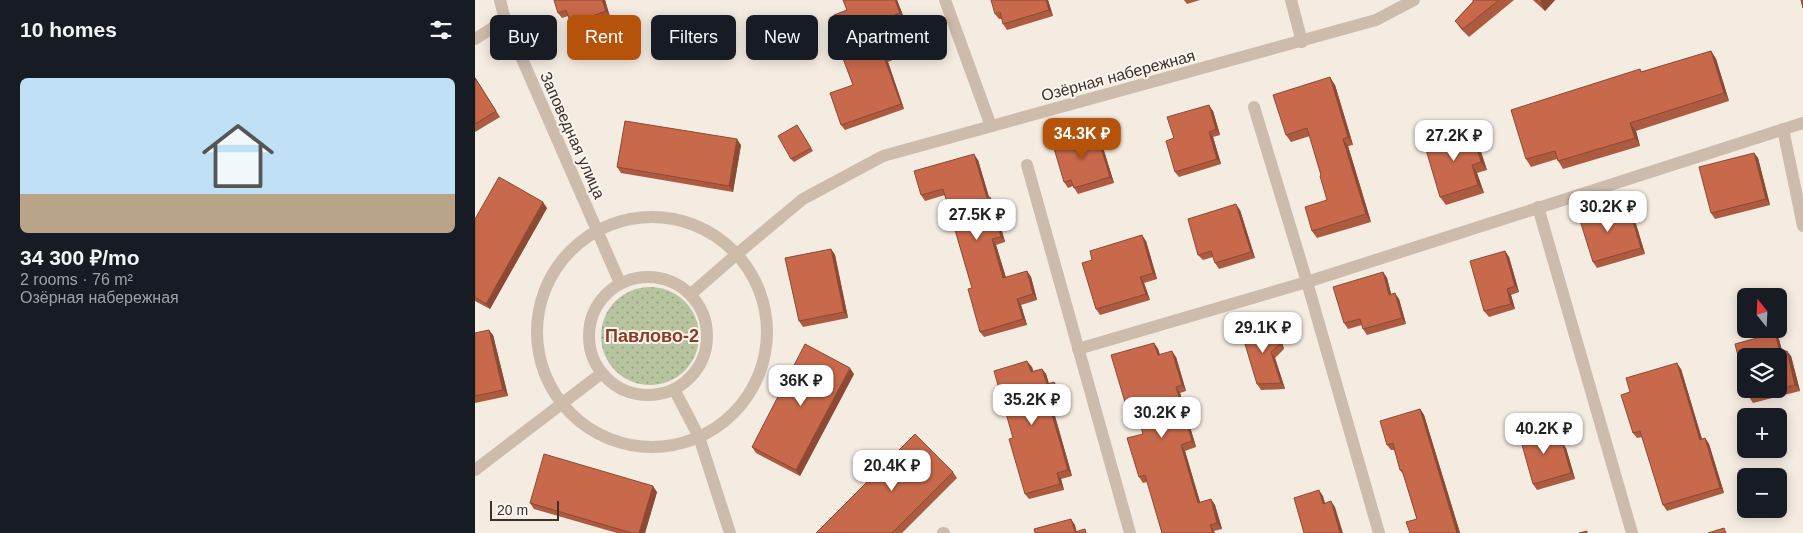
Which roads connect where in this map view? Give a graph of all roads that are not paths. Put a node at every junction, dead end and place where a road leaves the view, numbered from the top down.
1 (500, 0) edge
2 (945, 0) edge
3 (1291, 0) edge
4 (1414, 0) edge
5 (504, 15) edge
6 (490, 30) edge
7 (475, 39) edge
8 (1302, 42) junction
9 (523, 60) edge
10 (1254, 107) dead end
11 (1803, 123) edge
12 (991, 126) junction
13 (1783, 129) junction
14 (1027, 165) dead end
15 (1537, 207) junction
16 (1803, 226) edge
17 (598, 230) junction
18 (737, 254) junction
19 (1307, 282) junction
20 (620, 283) junction
21 (691, 294) junction
22 (1078, 349) junction
23 (602, 373) junction
24 (674, 390) junction
25 (561, 404) junction
26 (699, 437) junction
27 (475, 470) edge
28 (730, 533) edge
29 (1130, 533) edge
30 (1379, 533) edge
31 (1632, 533) edge

1 - 5 street, Заповедная улица
2 - 12 street
3 - 8 street
4 - 8 street, Озёрная набережная
6 - 7 street
8 - 12 street, Озёрная набережная
9 - 17 street, Заповедная улица
10 - 19 street
11 - 13 street
12 - 18 street, Озёрная набережная
13 - 15 street
13 - 16 street
14 - 22 street
15 - 19 street
15 - 31 street
17 - 18 street
17 - 20 street, Заповедная улица
17 - 25 street
18 - 21 street, Озёрная набережная
18 - 26 street
19 - 22 street
19 - 30 street
20 - 21 street
20 - 23 street
21 - 24 street
22 - 29 street
23 - 24 street
23 - 25 street
24 - 26 street
25 - 26 street
25 - 27 street
26 - 28 street

